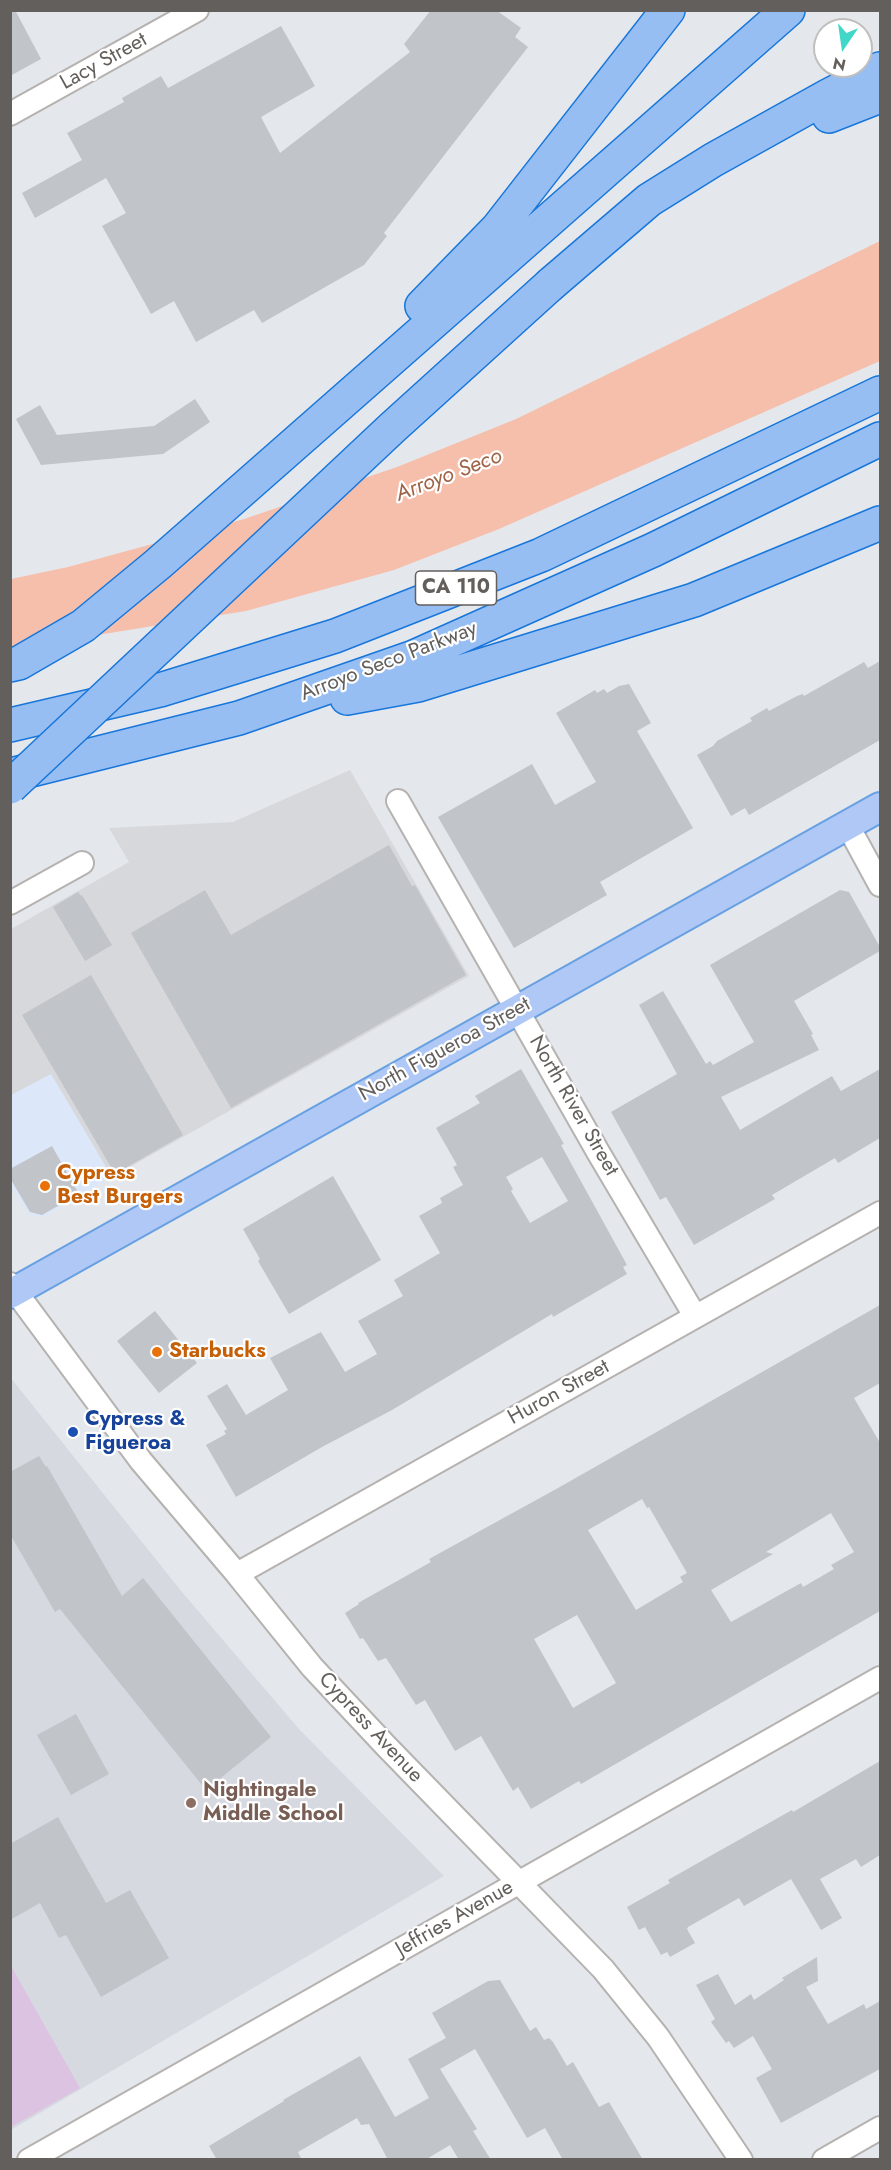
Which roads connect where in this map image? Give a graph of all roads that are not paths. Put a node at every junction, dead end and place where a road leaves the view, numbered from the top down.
1 (197, 10) edge
2 (668, 10) edge
3 (788, 10) edge
4 (880, 69) edge
5 (880, 96) edge
6 (10, 114) edge
7 (713, 160) junction
8 (352, 392) junction
9 (880, 393) edge
10 (880, 440) edge
11 (880, 523) edge
12 (10, 665) edge
13 (239, 718) junction
14 (10, 725) edge
15 (10, 776) edge
16 (10, 787) edge
17 (398, 801) dead end
18 (880, 807) edge
19 (848, 826) junction
20 (82, 863) dead end
21 (880, 885) edge
22 (10, 903) edge
23 (518, 1009) junction
24 (880, 1213) edge
25 (12, 1289) edge
26 (695, 1316) junction
27 (237, 1574) junction
28 (880, 1678) edge
29 (519, 1882) junction
30 (880, 2128) edge
31 (29, 2160) edge
32 (741, 2160) edge
33 (824, 2160) edge

1 - 6 street, Lacy Street
2 - 8 highway
3 - 8 highway
4 - 7 highway
5 - 7 highway
7 - 16 highway, bridge
8 - 12 highway
9 - 14 highway, Arroyo Seco Parkway / CA 110
10 - 13 highway, Arroyo Seco Parkway / CA 110
11 - 13 highway
13 - 15 highway, Arroyo Seco Parkway / CA 110
17 - 23 street, North River Street
18 - 19 main road, North Figueroa Street
19 - 21 street
19 - 23 main road, North Figueroa Street
20 - 22 street
23 - 25 main road, North Figueroa Street
23 - 26 street, North River Street
24 - 26 street, Huron Street
25 - 27 street, Cypress Avenue
26 - 27 street, Huron Street
27 - 29 street, Cypress Avenue
28 - 29 street, Jeffries Avenue
29 - 31 street, Jeffries Avenue
29 - 32 street, Cypress Avenue
30 - 33 street

